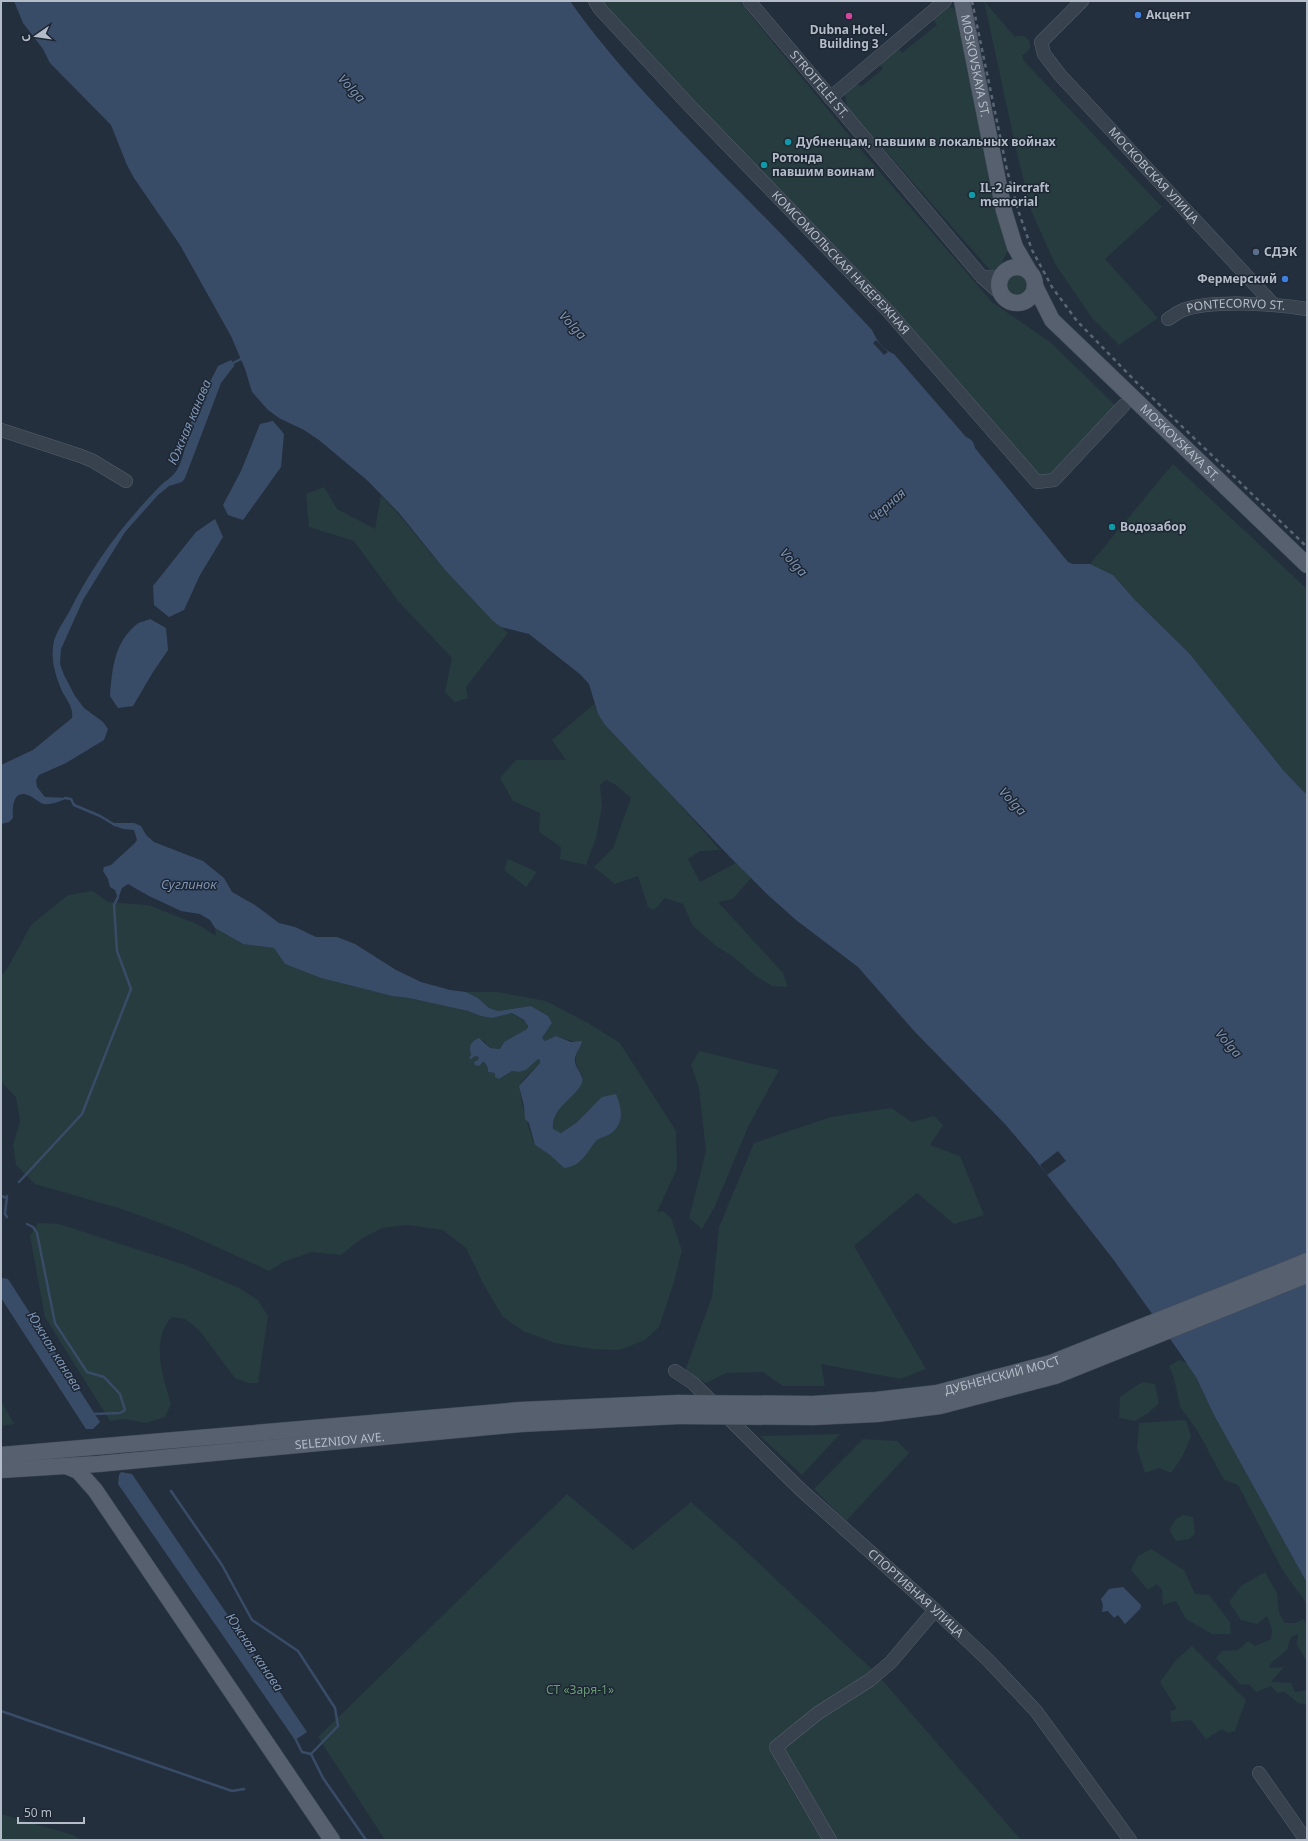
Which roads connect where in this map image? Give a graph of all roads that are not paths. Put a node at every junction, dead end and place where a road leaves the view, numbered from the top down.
1 (595, 1) edge
2 (749, 1) edge
3 (945, 1) edge
4 (962, 1) edge
5 (1082, 1) edge
6 (830, 98) junction
7 (1015, 247) junction
8 (1029, 271) junction
9 (1004, 274) junction
10 (982, 277) junction
11 (1035, 286) junction
12 (1002, 295) junction
13 (1016, 303) junction
14 (1273, 304) junction
15 (1307, 309) edge
16 (1168, 319) dead end
17 (1052, 320) junction
18 (1123, 406) dead end
19 (1, 430) edge
20 (126, 481) dead end
21 (1307, 565) edge
22 (1307, 1261) edge
23 (1307, 1275) edge
24 (675, 1371) dead end
25 (678, 1409) junction
26 (1, 1455) edge
27 (98, 1464) junction
28 (66, 1466) junction
29 (1, 1470) edge
30 (92, 1486) junction
31 (935, 1610) junction
32 (1258, 1773) dead end
33 (332, 1840) edge
34 (830, 1840) edge
35 (1130, 1840) edge
36 (1306, 1840) edge

1 - 18 street, КОМСОМОЛЬСКАЯ НАБЕРЕЖНАЯ
2 - 6 street, STROITELEI ST.
3 - 6 street
4 - 7 main road, MOSKOVSKAYA ST.
5 - 14 street, МОСКОВСКАЯ УЛИЦА
6 - 10 street, STROITELEI ST.
7 - 8 main road, MOSKOVSKAYA ST.
7 - 9 main road
8 - 9 main road
8 - 11 main road
9 - 10 street
9 - 12 main road
10 - 12 street, STROITELEI ST.
11 - 13 main road
11 - 17 main road
12 - 13 main road
13 - 17 main road
14 - 15 street, PONTECORVO ST.
14 - 16 street, PONTECORVO ST.
17 - 21 main road, MOSKOVSKAYA ST.
19 - 20 street
22 - 25 main road, ДУБНЕНСКИЙ МОСТ, bridge
23 - 25 main road, ДУБНЕНСКИЙ МОСТ, bridge
24 - 31 street, СПОРТИВНАЯ УЛИЦА
25 - 26 main road, SELEZNIOV AVE.
25 - 27 main road, SELEZNIOV AVE.
27 - 28 main road, SELEZNIOV AVE.
27 - 30 main road
28 - 29 main road, SELEZNIOV AVE.
28 - 30 main road
30 - 33 main road
31 - 34 street
31 - 35 street, СПОРТИВНАЯ УЛИЦА
32 - 36 street

